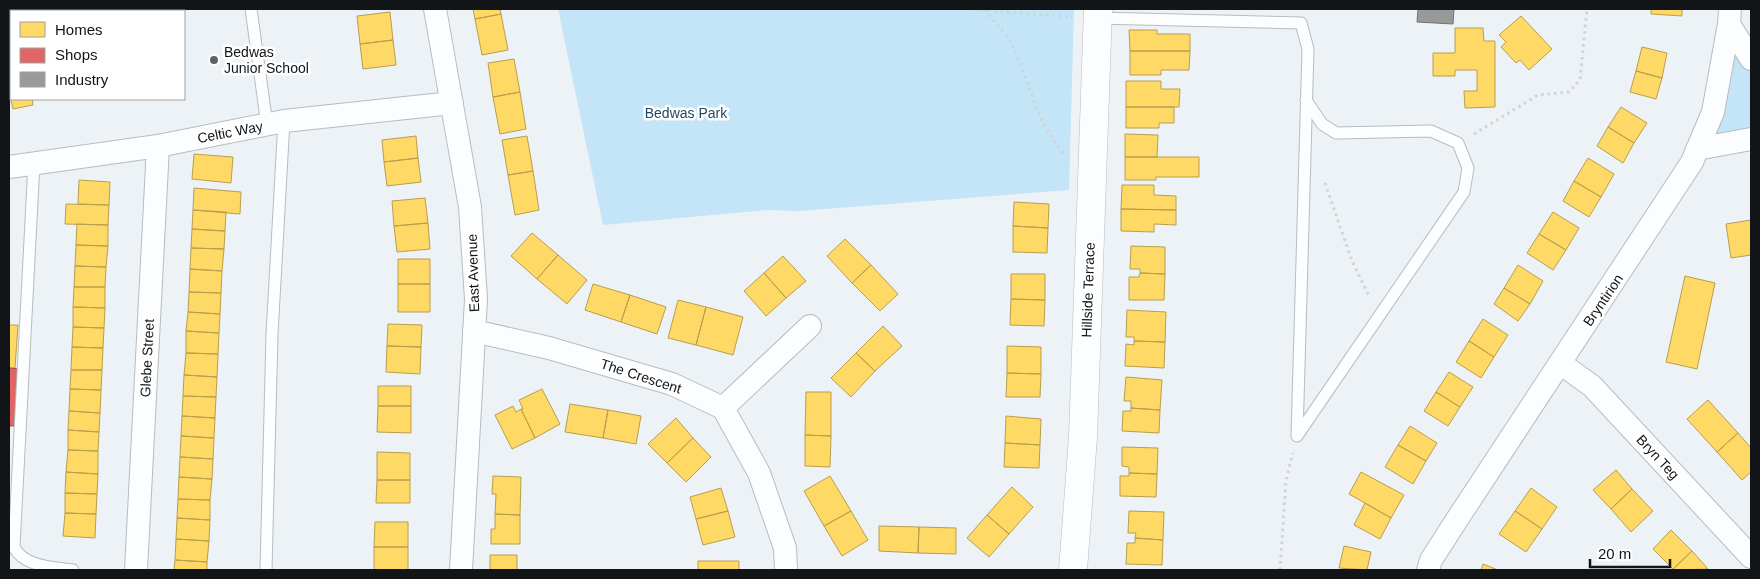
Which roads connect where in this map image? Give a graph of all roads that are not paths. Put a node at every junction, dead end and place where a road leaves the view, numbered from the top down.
1 (251, 9) edge
2 (435, 9) edge
3 (1098, 14) edge
4 (1729, 16) edge
5 (1751, 59) edge
6 (1306, 100) junction
7 (452, 104) junction
8 (275, 123) junction
9 (1751, 139) edge
10 (158, 146) junction
11 (1697, 149) junction
12 (34, 163) junction
13 (9, 167) edge
14 (810, 326) dead end
15 (474, 331) junction
16 (1560, 362) junction
17 (723, 408) junction
18 (1751, 557) edge
19 (73, 570) edge
20 (136, 570) edge
21 (266, 570) edge
22 (461, 570) edge
23 (786, 570) edge
24 (1074, 570) edge
25 (1428, 570) edge

1 - 8 lane
2 - 7 street, East Avenue
3 - 6 lane
3 - 24 street, Hillside Terrace
4 - 5 street
4 - 11 street, Bryntirion
6 - 6 lane
7 - 8 street, Celtic Way
7 - 15 street, East Avenue
8 - 10 street, Celtic Way
8 - 21 lane
9 - 11 street
10 - 12 street, Celtic Way
10 - 20 street, Glebe Street
11 - 16 street, Bryntirion
12 - 13 street, Celtic Way
12 - 19 lane
14 - 17 street
15 - 17 street, The Crescent
15 - 22 street, East Avenue
16 - 18 street, Bryn Teg
16 - 25 street, Bryntirion
17 - 23 street

